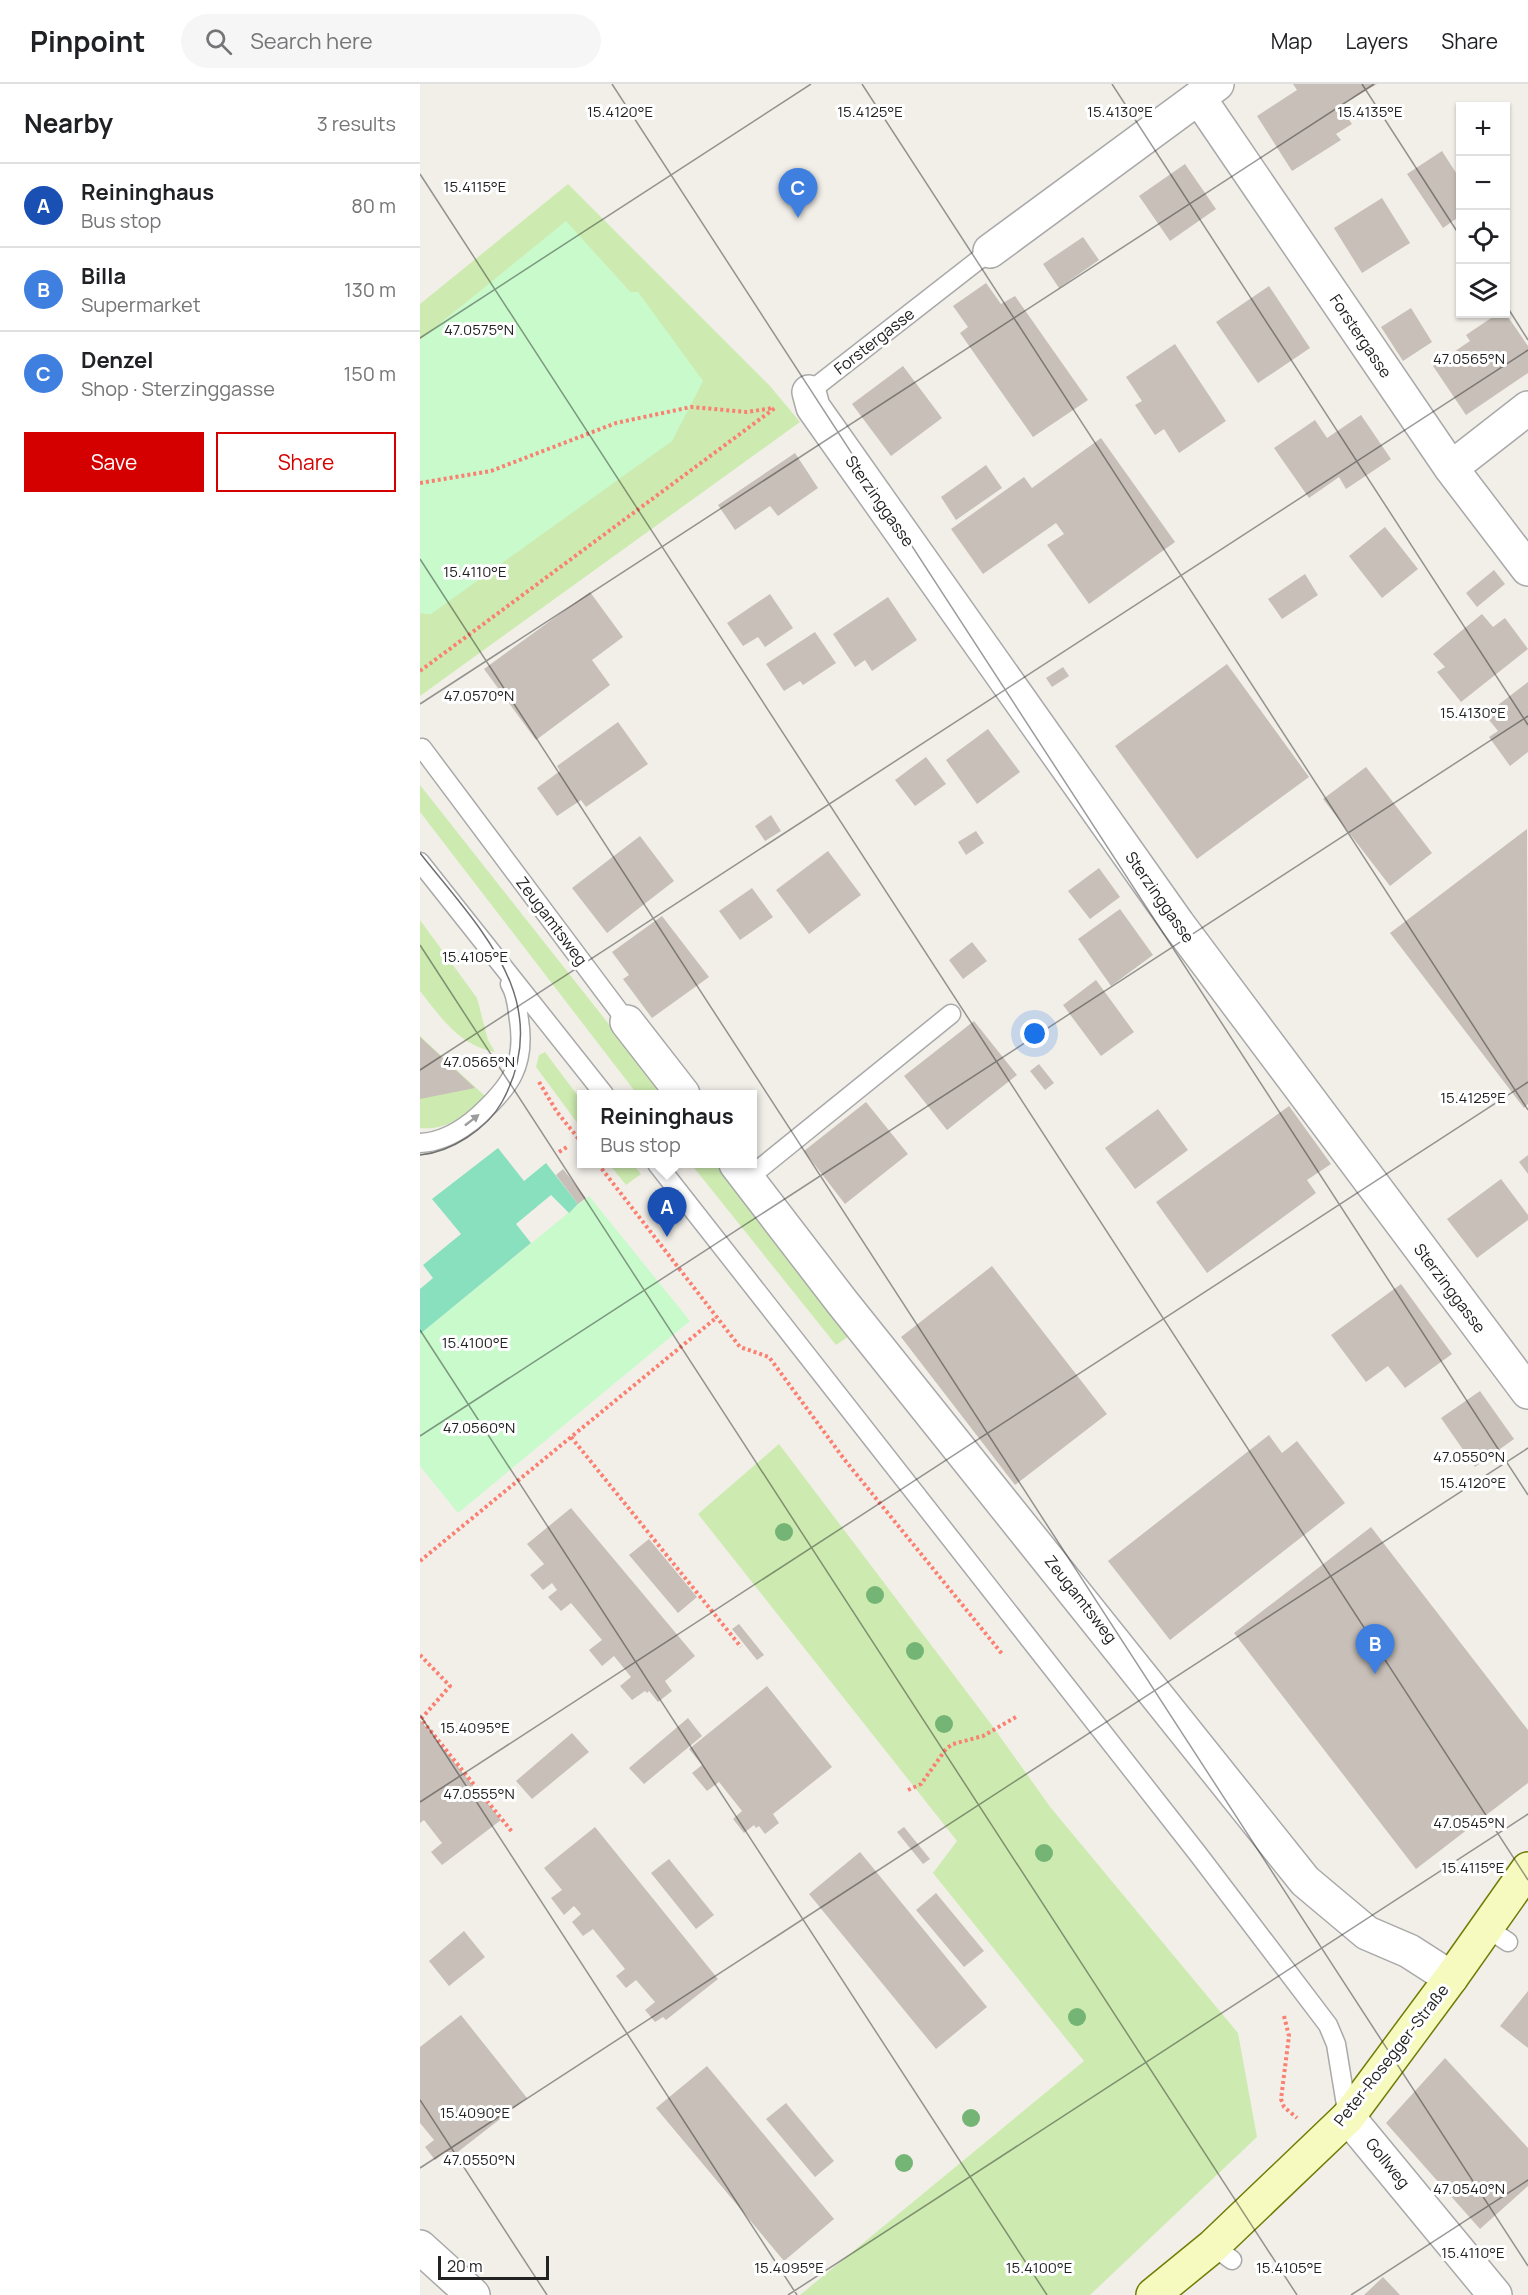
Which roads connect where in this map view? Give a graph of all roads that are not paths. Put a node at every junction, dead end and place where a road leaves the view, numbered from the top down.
1 (1208, 91) edge
2 (990, 251) joint
3 (795, 399) joint
4 (1528, 408) edge
5 (1451, 468) junction
6 (1528, 569) edge
7 (422, 748) dead end
8 (420, 862) edge
9 (490, 952) junction
10 (951, 1014) dead end
11 (627, 1022) joint
12 (600, 1090) edge
13 (679, 1090) edge
14 (420, 1143) edge
15 (757, 1159) edge
16 (660, 1168) edge
17 (741, 1171) edge
18 (1528, 1392) edge
19 (1528, 1869) edge
20 (1451, 1978) junction
21 (1348, 2116) junction
22 (420, 2247) edge
23 (473, 2295) edge
24 (1153, 2295) edge
25 (1495, 2295) edge

1 - 2 street, Forstergasse
1 - 5 street, Forstergasse
2 - 3 lane, Forstergasse
3 - 18 street, Sterzinggasse
4 - 5 street
5 - 6 street, Forstergasse
7 - 11 lane, Zeugamtsweg
8 - 9 lane
9 - 12 lane
14 -> 9 lane
10 - 15 lane, Zeugamtsweg
11 - 13 street, Zeugamtsweg
16 - 21 lane
17 - 20 street, Zeugamtsweg
19 - 20 main road, Peter-Rosegger-Straße
20 - 21 main road, Peter-Rosegger-Straße
21 - 24 main road, Peter-Rosegger-Straße
21 - 25 street, Gollweg
22 - 23 street

